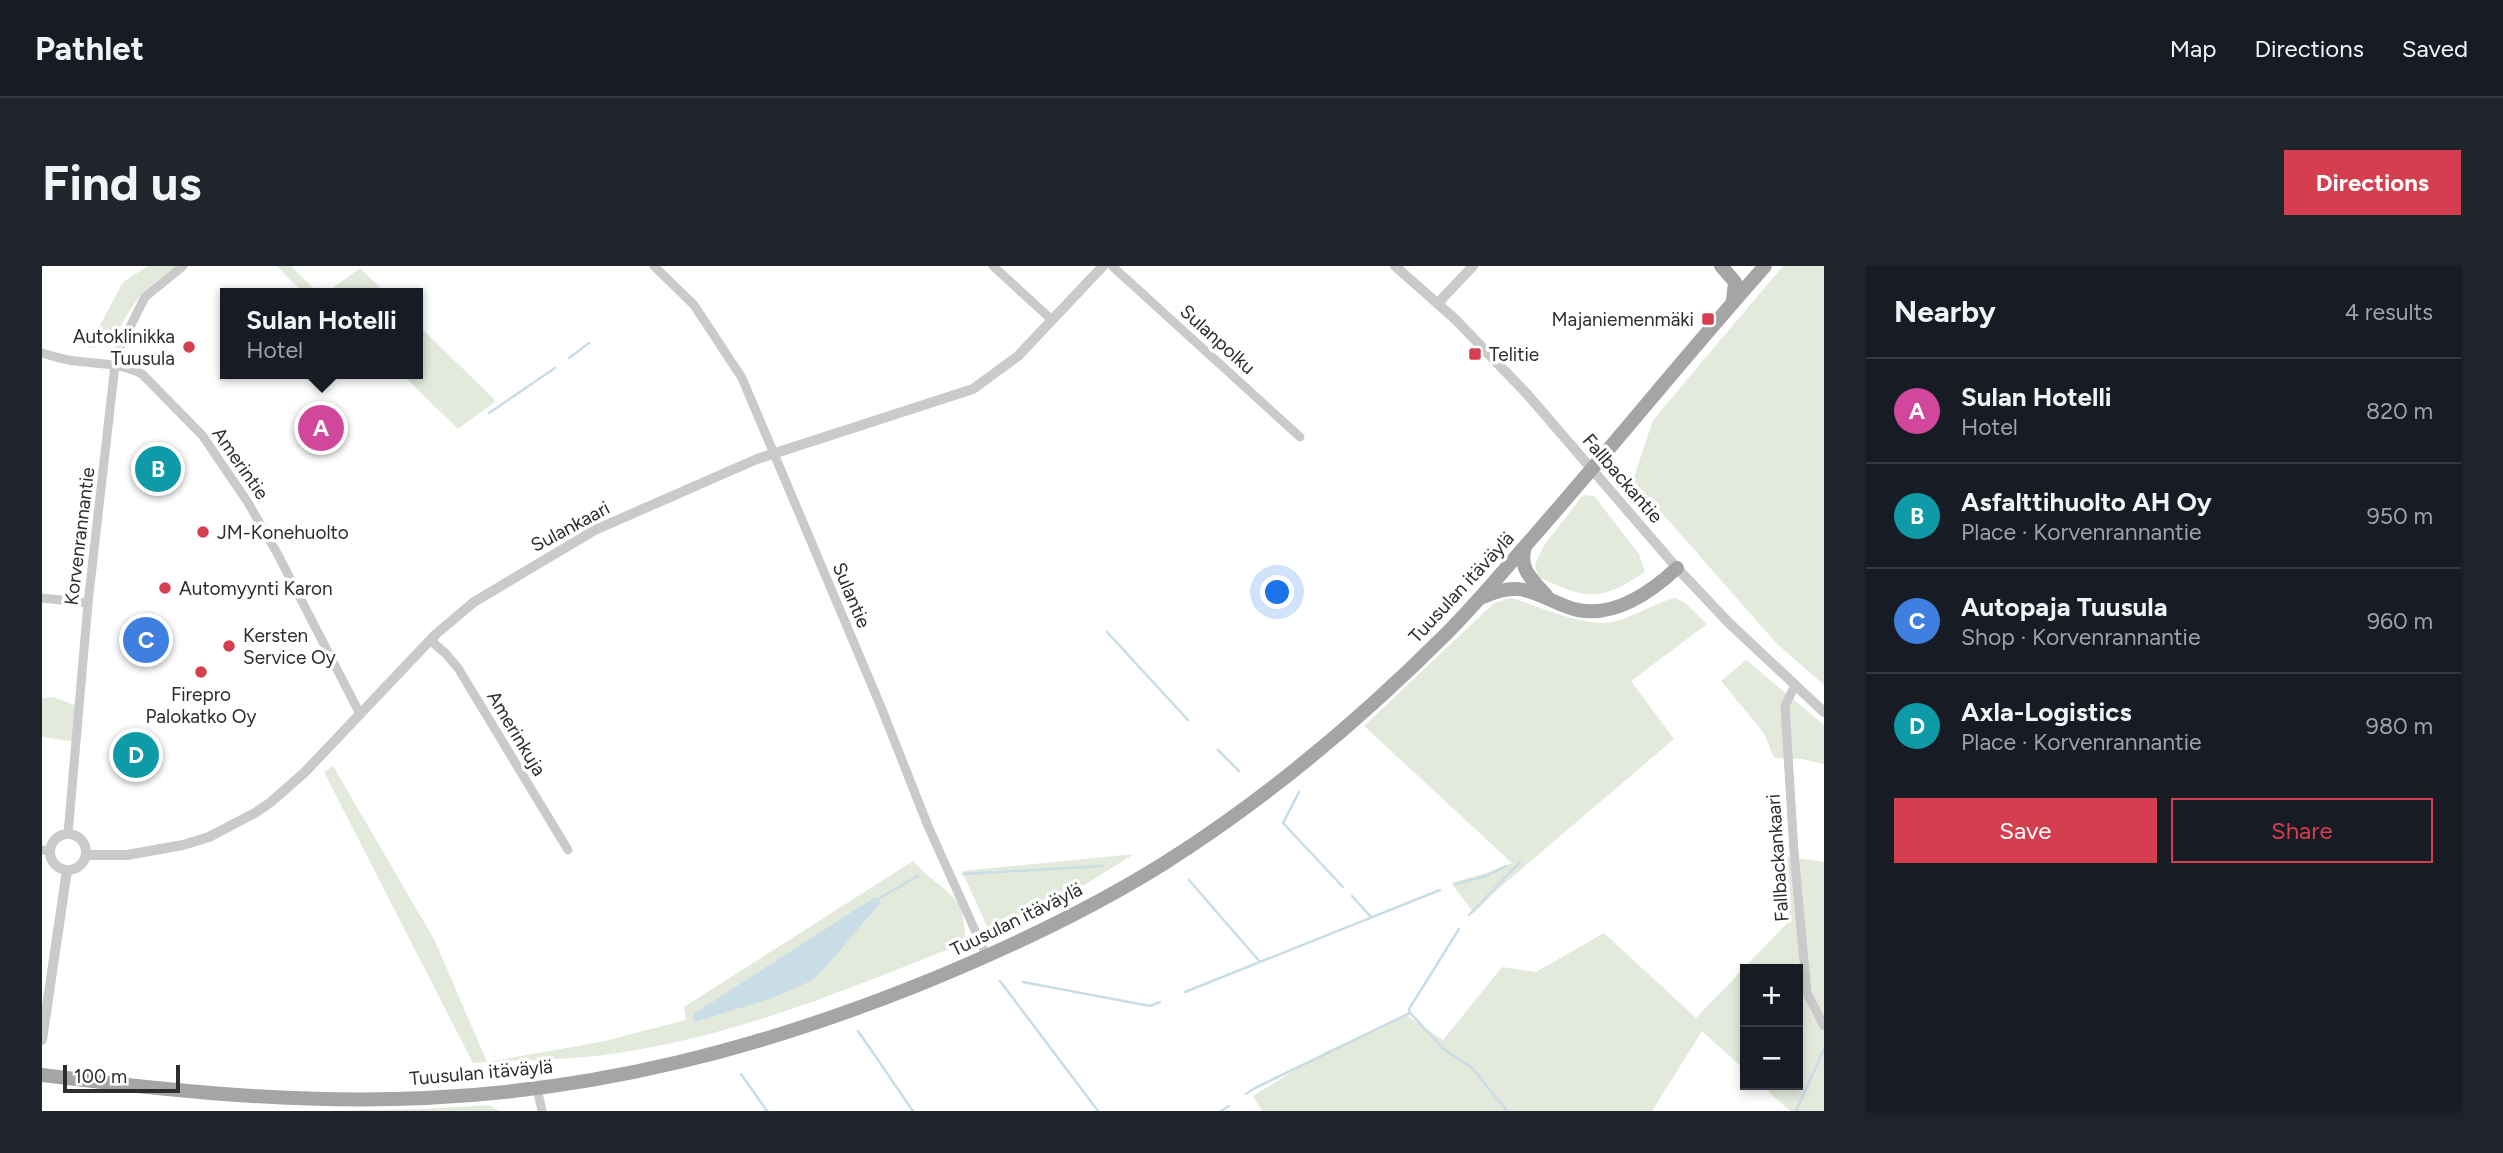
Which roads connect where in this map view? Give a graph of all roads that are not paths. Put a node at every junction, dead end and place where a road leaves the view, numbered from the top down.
1 (183, 266) edge
2 (653, 266) edge
3 (993, 266) edge
4 (1103, 266) edge
5 (1112, 266) edge
6 (1395, 266) edge
7 (1473, 266) edge
8 (1721, 266) edge
9 (1728, 266) edge
10 (1760, 271) edge
11 (1438, 303) junction
12 (1732, 304) junction
13 (1052, 320) junction
14 (42, 353) edge
15 (115, 365) junction
16 (1300, 437) dead end
17 (774, 455) junction
18 (1526, 545) junction
19 (1677, 568) junction
20 (1547, 596) junction
21 (42, 598) edge
22 (1480, 599) junction
23 (88, 603) junction
24 (430, 640) junction
25 (1794, 685) junction
26 (1824, 712) edge
27 (360, 714) junction
28 (68, 834) junction
29 (568, 850) dead end
30 (46, 851) edge
31 (86, 855) junction
32 (67, 870) junction
33 (987, 957) junction
34 (1824, 1026) edge
35 (42, 1040) edge
36 (42, 1075) edge
37 (537, 1088) junction
38 (542, 1111) edge

1 - 15 street, Korvenrannantie
2 - 17 street, Sulantie
3 - 13 street
4 - 13 street, Sulankaari
5 - 16 street, Sulanpolku
6 - 11 street, Fallbackantie
7 - 11 street
8 - 12 main road
9 - 10 main road
10 - 12 main road, Tuusulan itäväylä
11 - 19 street, Fallbackantie
12 - 18 main road, Tuusulan itäväylä
13 - 17 street, Sulankaari
14 - 15 street, Amerintie
15 - 23 street, Korvenrannantie
15 - 27 street, Amerintie
17 - 24 street, Sulankaari
17 - 33 street, Sulantie
18 - 20 main road
18 - 22 main road, Tuusulan itäväylä
19 - 20 main road
19 - 25 street, Fallbackantie
20 - 22 main road
21 - 23 street
22 - 33 main road, Tuusulan itäväylä
23 - 28 street, Korvenrannantie
24 - 27 street, Sulankaari
24 - 29 street, Amerinkuja
25 - 26 street, Fallbackantie
25 - 34 street, Fallbackankaari
27 - 31 street, Sulankaari
28 - 30 street
28 - 31 street
30 - 32 street
31 - 32 street
32 - 35 street
33 - 37 main road, Tuusulan itäväylä
36 - 37 main road, Tuusulan itäväylä
37 - 38 street

